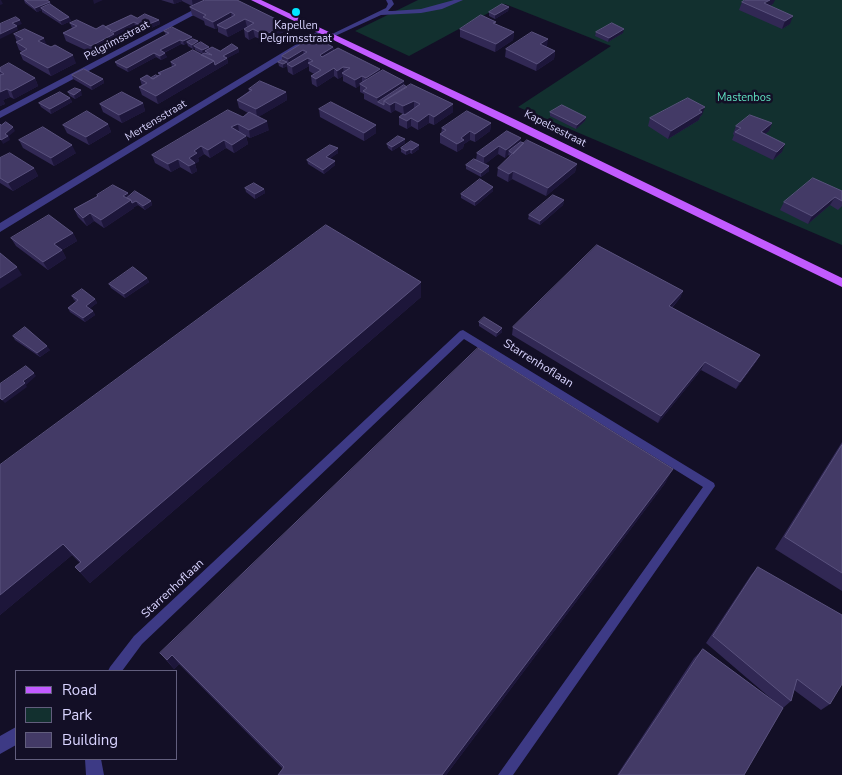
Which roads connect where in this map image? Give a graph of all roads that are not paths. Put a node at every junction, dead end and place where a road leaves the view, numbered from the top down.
1 (218, 0) edge
2 (255, 0) edge
3 (389, 0) edge
4 (460, 0) edge
5 (380, 14) junction
6 (327, 34) junction
7 (0, 115) edge
8 (0, 228) edge
9 (842, 283) edge
10 (115, 670) edge
11 (15, 736) edge
12 (0, 746) edge
13 (93, 760) edge
14 (95, 775) edge
15 (505, 775) edge

1 - 7 street, Pelgrimsstraat
2 - 6 main road, Kapelsestraat
3 - 5 lane
4 - 5 lane
5 - 6 lane
6 - 8 street, Mertensstraat
6 - 9 main road, Kapelsestraat
10 - 15 lane, Starrenhoflaan
11 - 12 street
13 - 14 street

